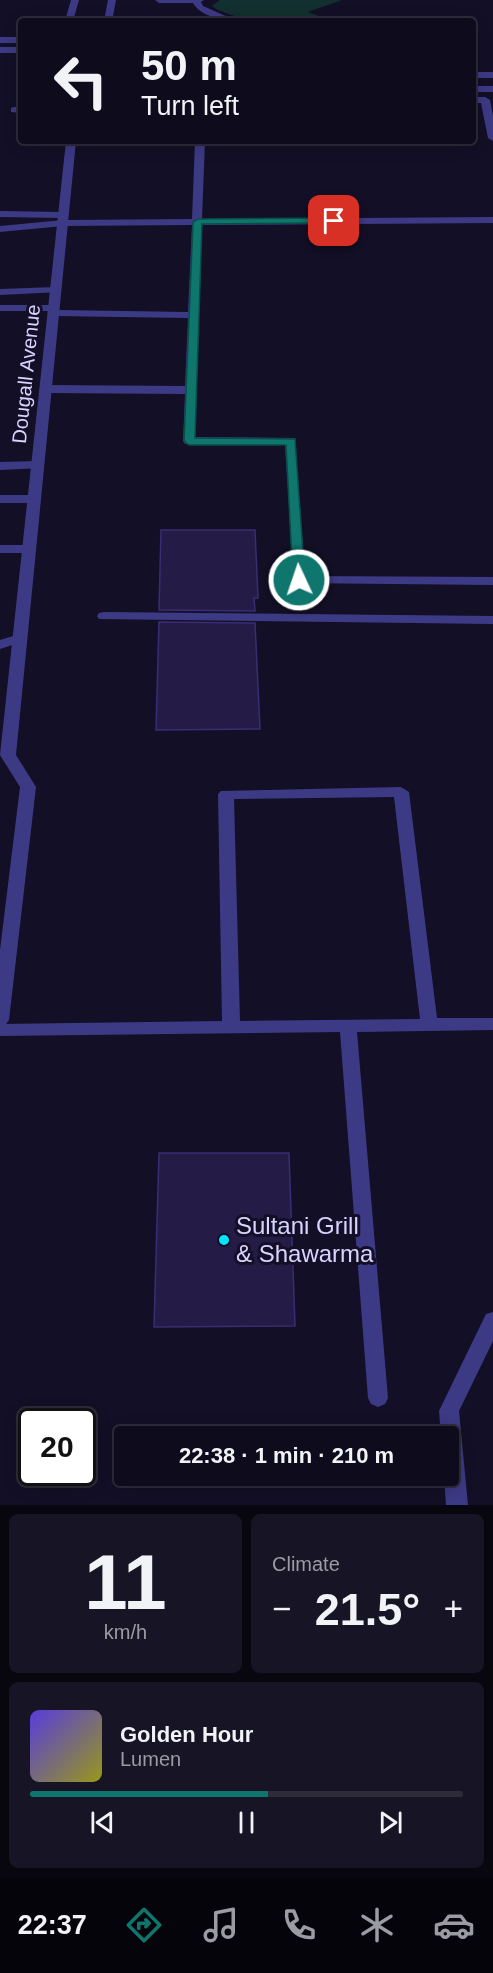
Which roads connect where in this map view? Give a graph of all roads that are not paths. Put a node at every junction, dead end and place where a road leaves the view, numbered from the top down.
1 (75, 0) edge
2 (112, 0) edge
3 (159, 0) edge
4 (198, 1) edge
5 (70, 18) edge
6 (109, 18) edge
7 (225, 18) edge
8 (0, 40) edge
9 (18, 40) edge
10 (0, 50) edge
11 (18, 50) edge
12 (476, 75) edge
13 (493, 75) edge
14 (476, 89) edge
15 (493, 89) edge
16 (476, 100) edge
17 (493, 138) edge
18 (71, 144) edge
19 (200, 144) edge
20 (0, 214) edge
21 (63, 219) junction
22 (493, 220) edge
23 (198, 222) junction
24 (0, 230) edge
25 (56, 290) junction
26 (0, 292) edge
27 (0, 308) edge
28 (53, 311) junction
29 (194, 315) junction
30 (45, 389) junction
31 (191, 390) junction
32 (38, 465) junction
33 (0, 466) edge
34 (34, 499) junction
35 (0, 500) edge
36 (0, 549) edge
37 (29, 549) junction
38 (493, 581) edge
39 (104, 616) dead end
40 (493, 620) edge
41 (20, 638) junction
42 (0, 645) edge
43 (5, 735) edge
44 (4, 758) edge
45 (0, 1020) edge
46 (493, 1024) edge
47 (429, 1025) junction
48 (348, 1026) junction
49 (231, 1027) junction
50 (0, 1030) edge
51 (493, 1320) edge
52 (378, 1398) dead end
53 (457, 1505) edge

1 - 5 street
2 - 6 street
3 - 4 street
4 - 7 street
8 - 9 street
10 - 11 street
12 - 13 street
14 - 15 street
16 - 17 street
18 - 21 street, Dougall Avenue
19 - 23 street
20 - 21 street
21 - 23 street
21 - 24 street
21 - 25 street, Dougall Avenue
22 - 23 street
23 - 29 street
25 - 26 street
25 - 28 street, Dougall Avenue
27 - 28 street
28 - 29 street
28 - 30 street, Dougall Avenue
29 - 31 street
30 - 31 street
30 - 32 street, Dougall Avenue
31 - 38 street
32 - 33 street
32 - 34 street, Dougall Avenue
34 - 35 street
34 - 37 street, Dougall Avenue
36 - 37 street
37 - 41 street, Dougall Avenue
39 - 40 street
41 - 42 street
41 - 43 street, Dougall Avenue
43 - 44 street, Dougall Avenue
44 - 45 street, Dougall Avenue
46 - 47 street
47 - 48 street
47 - 49 street
48 - 49 street
48 - 52 street
49 - 50 street
51 - 53 street

